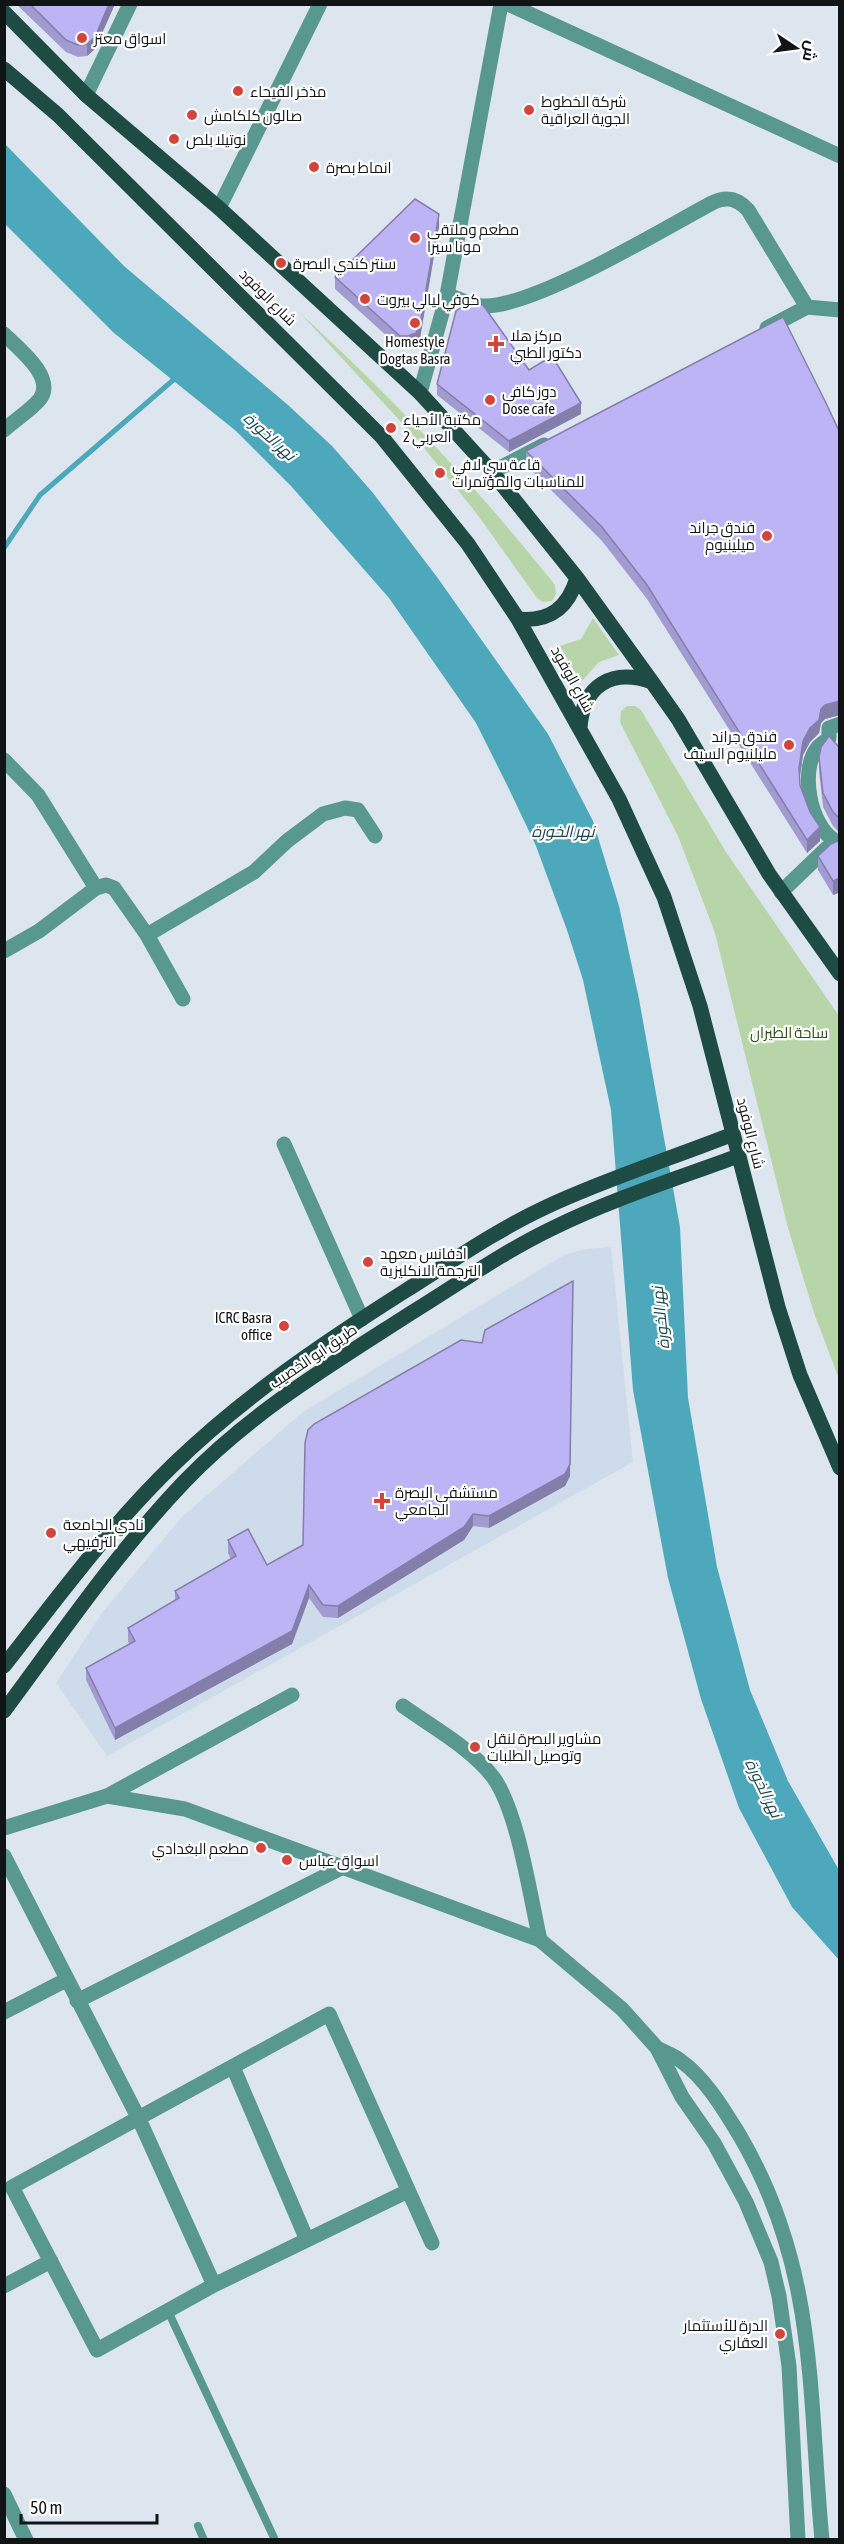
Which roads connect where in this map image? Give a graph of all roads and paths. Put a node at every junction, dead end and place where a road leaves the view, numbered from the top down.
1 (130, 4) edge
2 (320, 4) edge
3 (501, 4) edge
4 (508, 4) edge
5 (4, 12) edge
6 (4, 69) edge
7 (86, 95) junction
8 (840, 156) edge
9 (219, 208) junction
10 (447, 295) junction
11 (807, 307) junction
12 (840, 310) edge
13 (4, 333) edge
14 (754, 334) edge
15 (420, 393) junction
16 (4, 430) edge
17 (555, 439) edge
18 (492, 472) junction
19 (577, 578) junction
20 (518, 619) junction
21 (652, 682) junction
22 (840, 724) edge
23 (580, 728) junction
24 (836, 744) edge
25 (4, 760) edge
26 (375, 836) dead end
27 (837, 845) edge
28 (96, 888) junction
29 (781, 892) junction
30 (147, 935) junction
31 (4, 951) edge
32 (840, 974) edge
33 (183, 999) dead end
34 (733, 1134) junction
35 (284, 1144) dead end
36 (738, 1156) junction
37 (362, 1319) junction
38 (840, 1468) edge
39 (93, 1551) junction
40 (112, 1565) junction
41 (4, 1666) edge
42 (292, 1695) dead end
43 (403, 1706) dead end
44 (4, 1712) edge
45 (107, 1796) junction
46 (4, 1828) edge
47 (4, 1856) edge
48 (341, 1868) junction
49 (540, 1940) junction
50 (66, 1980) junction
51 (77, 2001) junction
52 (4, 2012) edge
53 (657, 2048) junction
54 (233, 2067) junction
55 (139, 2119) junction
56 (408, 2191) junction
57 (308, 2240) junction
58 (432, 2243) dead end
59 (51, 2261) junction
60 (214, 2285) junction
61 (4, 2286) edge
62 (168, 2311) junction
63 (4, 2494) edge
64 (198, 2526) dead end
65 (26, 2540) edge
66 (204, 2540) edge
67 (275, 2540) edge
68 (798, 2540) edge
69 (822, 2540) edge

1 - 7 street
2 - 9 street
3 - 10 street
4 - 8 street
5 - 7 main road, شارع الوفود
6 - 20 main road, شارع الوفود
7 - 9 main road, شارع الوفود
9 - 15 main road, شارع الوفود
10 - 11 street
10 - 15 street
11 - 12 street
11 - 14 street
13 - 16 street
15 - 18 main road, شارع الوفود
17 - 18 street
18 - 19 main road, شارع الوفود
19 - 20 main road
19 - 21 main road, شارع الوفود
20 - 23 main road, شارع الوفود
21 - 23 main road
21 - 29 main road, شارع الوفود
22 - 24 street
23 - 34 main road, شارع الوفود
24 - 27 street
25 - 28 street
26 - 30 street
27 - 29 street
28 - 30 street
28 - 31 street
29 - 32 main road, شارع الوفود
30 - 33 street
34 - 36 main road, شارع الوفود
34 - 37 main road, طريق ابو الخصيب
35 - 37 street
36 - 38 main road, شارع الوفود
36 - 40 main road, طريق ابو الخصيب
37 - 39 main road, طريق ابو الخصيب
39 - 40 main road
39 - 41 main road, طريق ابو الخصيب
40 - 44 main road, طريق ابو الخصيب
42 - 45 street
43 - 49 street
45 - 46 street
45 - 48 street
47 - 50 street
48 - 49 street
48 - 51 street
49 - 53 street
50 - 51 street
50 - 52 street
51 - 55 street
53 - 68 street
53 - 69 street
54 - 55 street
54 - 56 street
54 - 57 street
55 - 59 street
55 - 60 street
56 - 57 street
56 - 58 street
57 - 60 street
59 - 61 street
59 - 62 street
60 - 62 street
62 - 67 lane
63 - 65 street
64 - 66 lane

